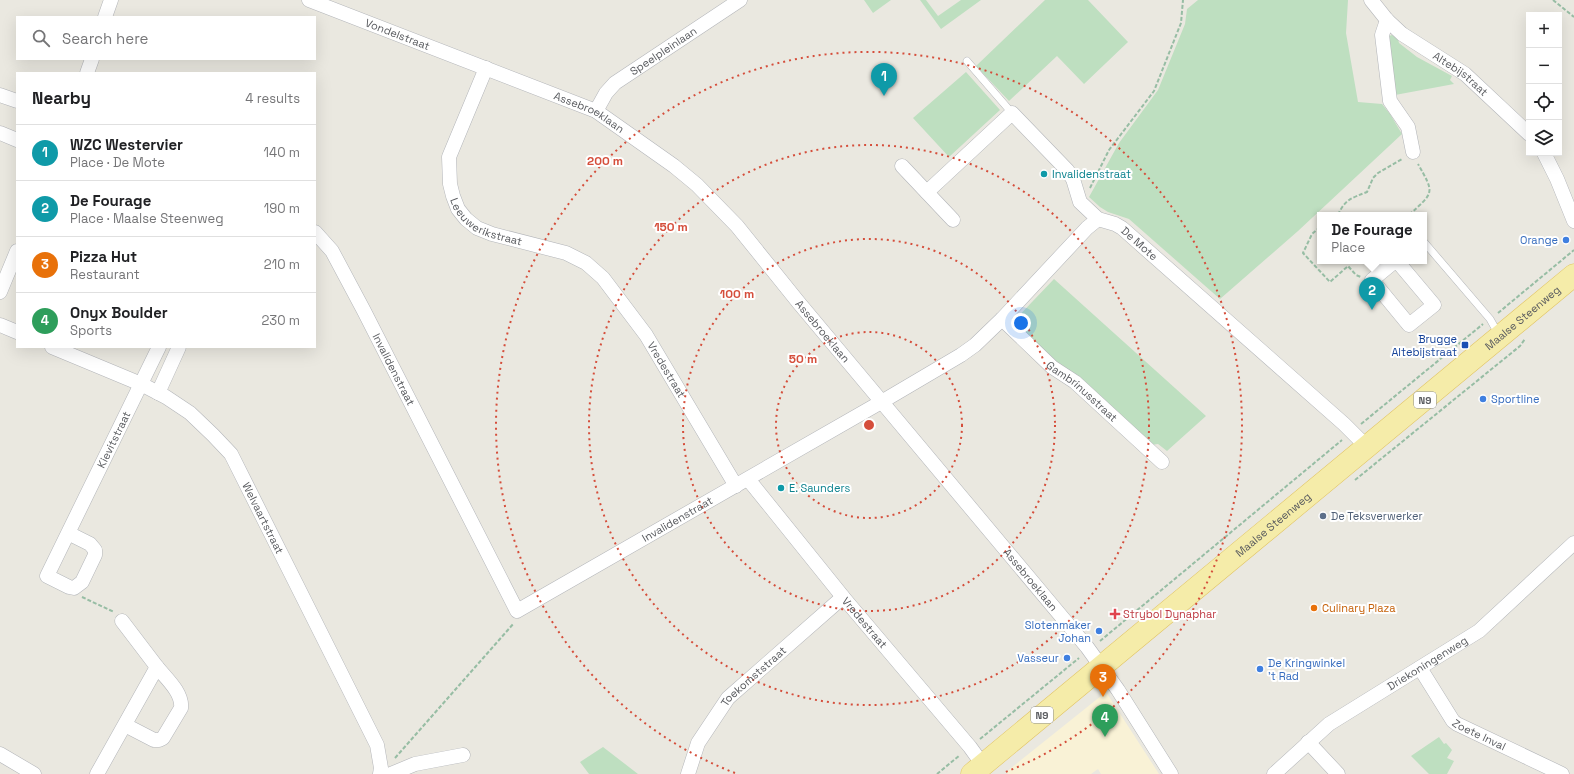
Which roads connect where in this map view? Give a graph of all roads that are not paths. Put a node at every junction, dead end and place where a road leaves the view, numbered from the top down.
1 (111, 0) edge
2 (309, 0) edge
3 (740, 0) edge
4 (1371, 0) edge
5 (106, 16) edge
6 (1387, 20) junction
7 (92, 60) edge
8 (966, 61) dead end
9 (486, 68) junction
10 (87, 72) edge
11 (0, 95) edge
12 (16, 101) edge
13 (596, 111) junction
14 (1012, 113) junction
15 (1526, 131) edge
16 (0, 134) edge
17 (16, 140) edge
18 (1413, 152) road end
19 (1546, 156) edge
20 (902, 166) dead end
21 (927, 192) junction
22 (1098, 219) junction
23 (953, 220) dead end
24 (1574, 221) edge
25 (316, 233) edge
26 (1427, 246) edge
27 (16, 253) edge
28 (1392, 264) edge
29 (1399, 264) edge
30 (1574, 275) edge
31 (603, 278) joint
32 (0, 292) edge
33 (1002, 319) junction
34 (0, 325) edge
35 (1495, 328) junction
36 (16, 332) edge
37 (54, 348) edge
38 (159, 348) edge
39 (179, 348) edge
40 (141, 384) junction
41 (158, 393) junction
42 (883, 401) junction
43 (1367, 447) junction
44 (1162, 462) dead end
45 (742, 483) junction
46 (68, 533) junction
47 (1574, 543) edge
48 (844, 597) junction
49 (122, 621) road end
50 (1096, 658) junction
51 (157, 667) junction
52 (1420, 668) junction
53 (125, 725) junction
54 (1308, 742) junction
55 (0, 754) edge
56 (463, 755) dead end
57 (977, 769) edge
58 (384, 772) edge
59 (34, 774) edge
60 (97, 774) edge
61 (688, 774) edge
62 (1171, 774) edge
63 (1274, 774) edge
64 (1338, 774) edge
65 (1562, 774) edge

1 - 5 street
2 - 9 street, Vondelstraat
3 - 13 street, Speelpleinlaan
4 - 6 street, Altebijstraat
6 - 15 street, Altebijstraat
6 - 18 street
7 - 10 street
8 - 14 lane
9 - 13 street, Assebroeklaan
9 - 31 street, Leeuwerikstraat
11 - 12 street
13 - 42 street, Assebroeklaan
14 - 21 street
14 - 22 street, De Mote
16 - 17 street
19 - 24 street
20 - 21 street
21 - 23 street
22 - 33 street, Invalidenstraat
22 - 43 street, De Mote
25 - 45 street, Invalidenstraat
26 - 35 lane
27 - 32 street
28 - 29 street
30 - 35 main road, Maalse Steenweg / N9
31 - 45 street, Vredestraat
33 - 42 street, Invalidenstraat
33 - 44 street, Gambrinusstraat
34 - 36 street
35 - 43 main road, Maalse Steenweg / N9
37 - 40 street, Welvaartstraat
38 - 40 street, Kievitstraat
39 - 41 street
40 - 41 street, Welvaartstraat
40 - 46 street, Kievitstraat
41 - 58 street, Welvaartstraat
42 - 45 street, Invalidenstraat
42 - 50 street, Assebroeklaan
43 - 50 main road, Maalse Steenweg / N9
45 - 48 street, Vredestraat
46 - 46 street, Kievitstraat
47 - 52 street, Driekoningenweg
48 - 57 street, Vredestraat
48 - 61 street, Toekomststraat
49 - 51 street
50 - 57 main road, Maalse Steenweg / N9
50 - 62 street, Assebroeklaan
51 - 53 street
51 - 53 street
52 - 54 street, Driekoningenweg
52 - 65 street, Zoete Inval
53 - 60 street
54 - 63 street, Driekoningenweg
54 - 64 street
55 - 59 street
56 - 58 street

